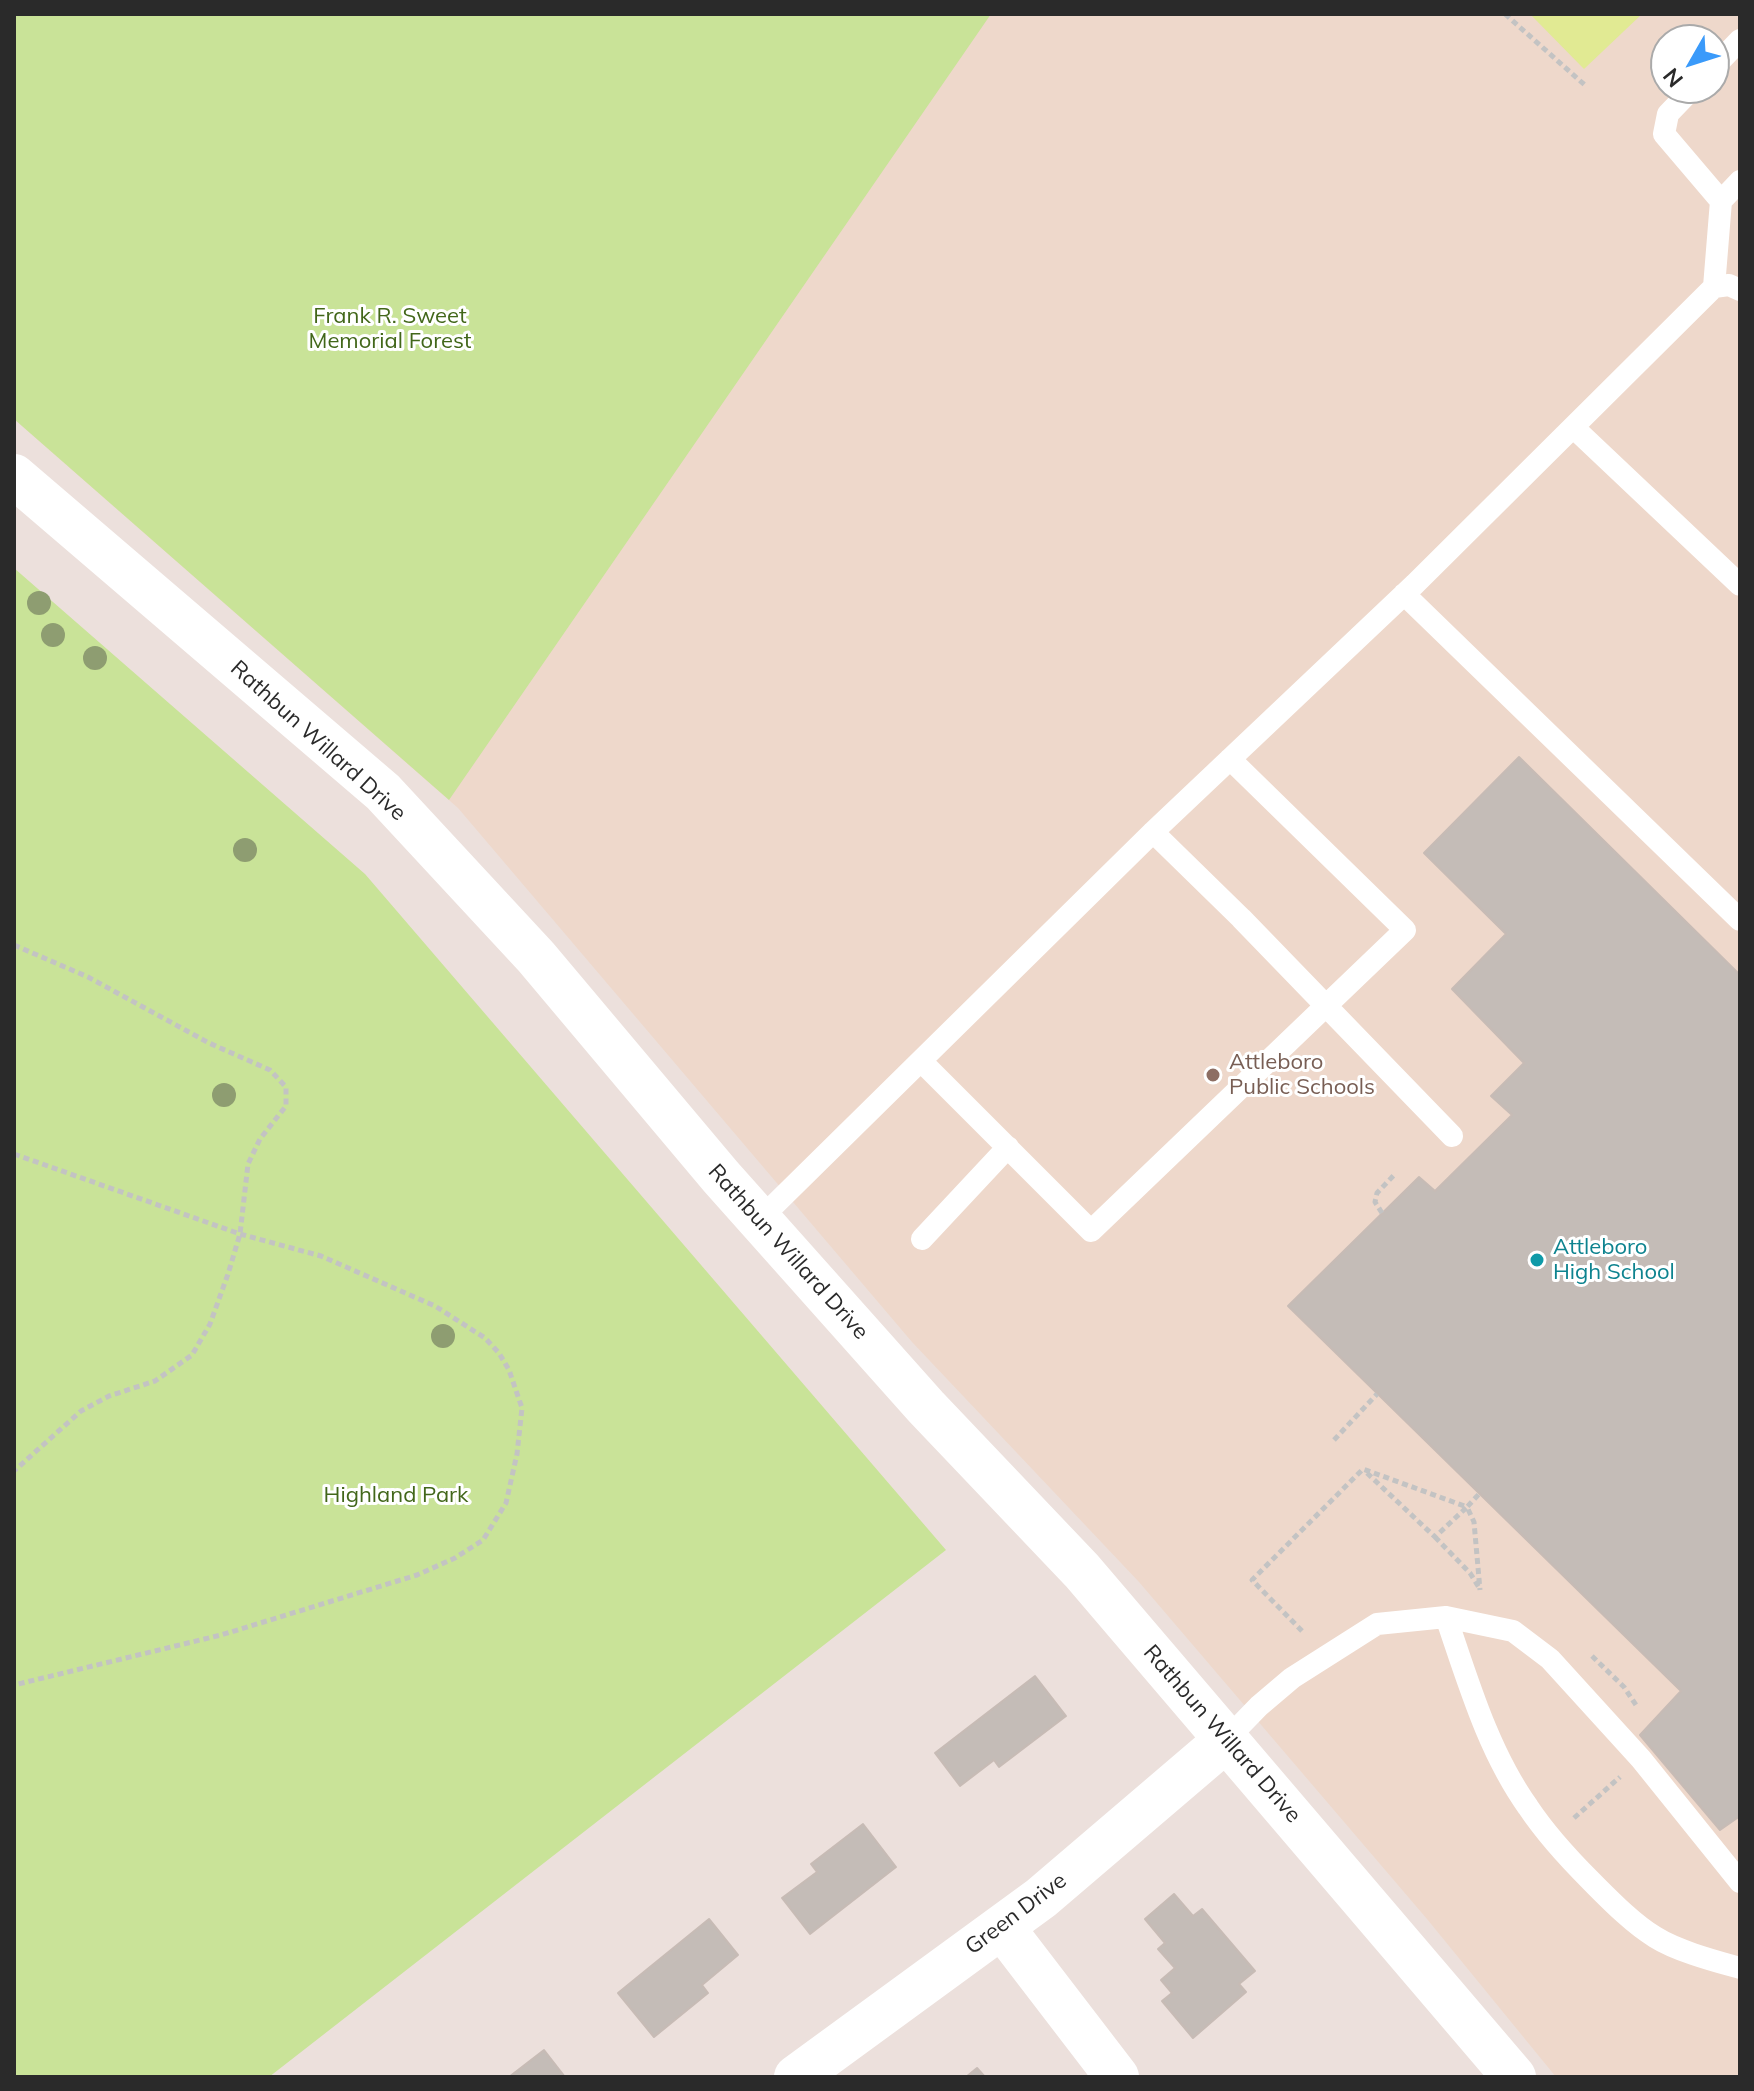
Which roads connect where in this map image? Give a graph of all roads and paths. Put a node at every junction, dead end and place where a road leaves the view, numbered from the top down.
1 (1505, 14) edge
2 (1587, 87) dead end
3 (1678, 104) edge
4 (1740, 181) edge
5 (1721, 201) junction
6 (1714, 287) junction
7 (1740, 290) edge
8 (1573, 427) junction
9 (14, 476) edge
10 (1740, 585) edge
11 (1404, 594) junction
12 (1230, 759) junction
13 (1153, 832) junction
14 (1740, 920) edge
15 (14, 945) edge
16 (1326, 1005) junction
17 (921, 1061) junction
18 (1452, 1136) dead end
19 (1008, 1147) junction
20 (14, 1154) edge
21 (1395, 1174) dead end
22 (1382, 1213) dead end
23 (759, 1220) junction
24 (240, 1234) junction
25 (922, 1239) dead end
26 (1377, 1394) dead end
27 (1334, 1440) dead end
28 (1363, 1469) junction
29 (14, 1471) edge
30 (1479, 1494) dead end
31 (1467, 1507) junction
32 (1435, 1537) junction
33 (1446, 1617) junction
34 (1302, 1631) dead end
35 (14, 1685) edge
36 (1226, 1740) junction
37 (1641, 1759) junction
38 (1567, 1824) dead end
39 (1740, 1882) edge
40 (1002, 1927) junction
41 (1740, 1968) edge
42 (796, 2077) edge
43 (1117, 2077) edge
44 (1514, 2077) edge

1 - 2 path
3 - 5 lane
4 - 5 lane
5 - 6 lane
6 - 7 lane
6 - 8 lane
8 - 10 lane
8 - 11 lane
9 - 23 street, Rathbun Willard Drive
11 - 12 lane
11 - 14 lane
12 - 13 lane
12 - 16 lane
13 - 16 lane
13 - 17 lane
15 - 24 path
16 - 18 lane
16 - 19 lane
17 - 19 lane
17 - 23 lane
19 - 25 lane
20 - 24 path
21 - 22 path
23 - 36 street, Rathbun Willard Drive
24 - 29 path
24 - 35 path
26 - 27 path
28 - 31 path
28 - 32 path
28 - 34 path
30 - 31 path
31 - 32 path
31 - 32 path
33 - 36 lane
33 - 37 lane
33 - 41 lane
36 - 40 street, Green Drive
36 - 44 street, Rathbun Willard Drive
37 - 38 path
37 - 39 lane
40 - 42 street, Green Drive
40 - 43 street

